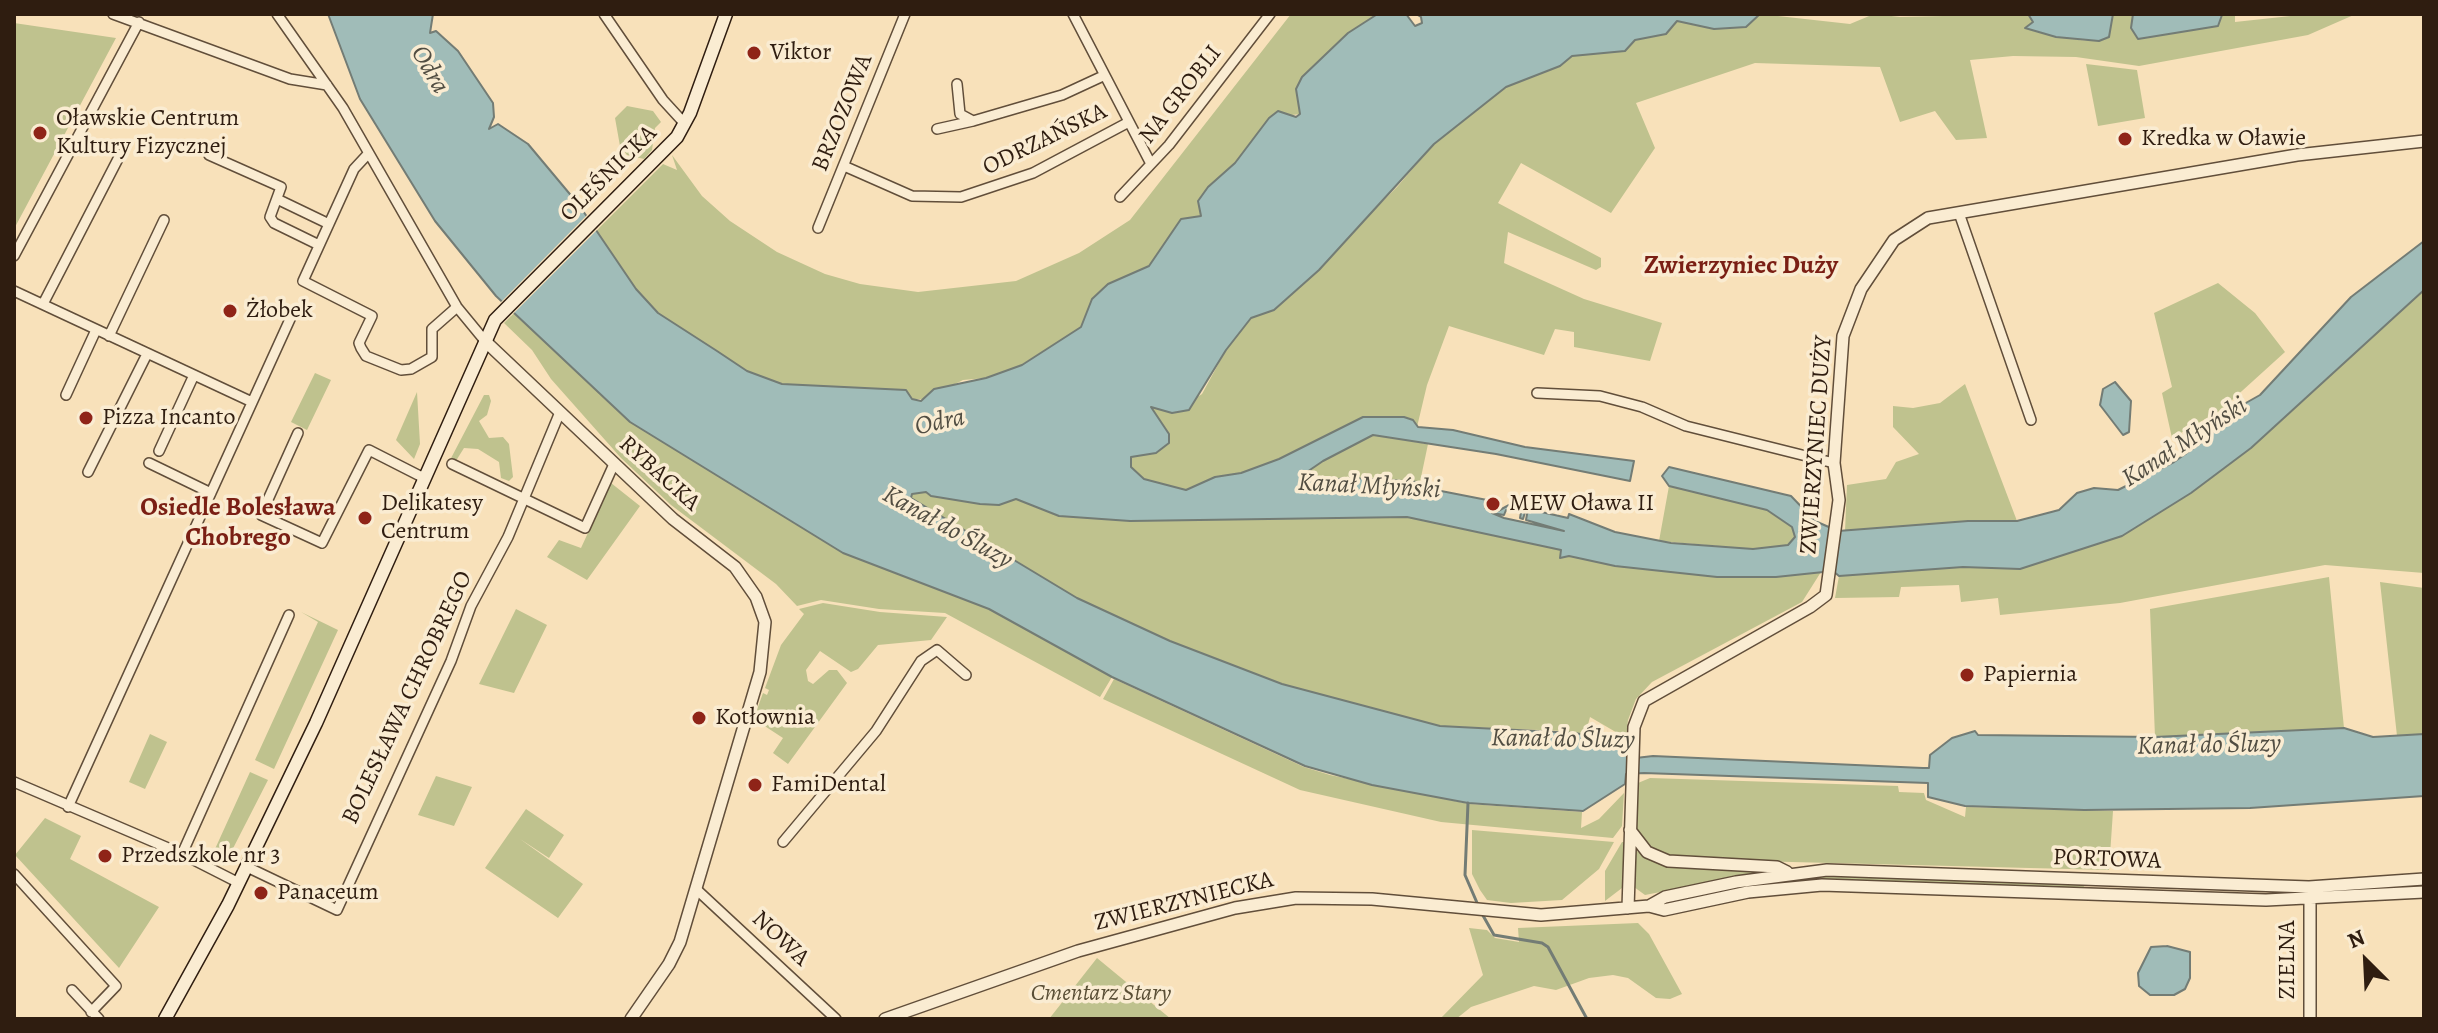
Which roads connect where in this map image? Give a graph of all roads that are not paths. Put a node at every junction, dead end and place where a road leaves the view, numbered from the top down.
1 (113, 14) edge
2 (277, 14) edge
3 (604, 14) edge
4 (726, 14) edge
5 (905, 14) edge
6 (1073, 14) edge
7 (1270, 14) edge
8 (139, 22) junction
9 (1103, 76) junction
10 (957, 84) dead end
11 (327, 85) junction
12 (973, 121) junction
13 (1127, 123) junction
14 (685, 124) junction
15 (937, 129) dead end
16 (2424, 141) edge
17 (120, 155) dead end
18 (209, 155) dead end
19 (367, 155) junction
20 (1151, 164) junction
21 (844, 166) junction
22 (1120, 197) dead end
23 (277, 199) junction
24 (1959, 213) junction
25 (164, 220) dead end
26 (329, 224) junction
27 (818, 228) dead end
28 (319, 245) junction
29 (14, 256) edge
30 (14, 291) edge
31 (43, 304) junction
32 (457, 307) junction
33 (291, 317) dead end
34 (96, 330) junction
35 (109, 336) junction
36 (485, 341) junction
37 (147, 354) junction
38 (433, 355) junction
39 (435, 366) dead end
40 (194, 375) junction
41 (1537, 393) dead end
42 (66, 395) dead end
43 (252, 402) junction
44 (560, 412) junction
45 (2031, 420) dead end
46 (298, 433) dead end
47 (159, 451) dead end
48 (149, 463) dead end
49 (1834, 463) junction
50 (452, 464) dead end
51 (614, 464) junction
52 (88, 472) dead end
53 (424, 478) junction
54 (211, 493) junction
55 (522, 498) junction
56 (289, 615) dead end
57 (966, 675) dead end
58 (14, 782) edge
59 (68, 807) junction
60 (1630, 829) junction
61 (783, 842) dead end
62 (182, 854) junction
63 (247, 867) junction
64 (1789, 873) junction
65 (14, 874) edge
66 (2418, 879) edge
67 (239, 883) junction
68 (1791, 887) junction
69 (696, 889) junction
70 (2418, 893) edge
71 (2310, 894) junction
72 (1649, 906) junction
73 (1628, 908) junction
74 (72, 990) dead end
75 (95, 1015) edge
76 (165, 1019) edge
77 (631, 1019) edge
78 (836, 1019) edge
79 (885, 1019) edge
80 (2310, 1019) edge

1 - 8 street
2 - 11 street, RYBACKA
3 - 14 street
4 - 14 main road, OLEŚNICKA
5 - 21 street, BRZOZOWA
6 - 9 street
7 - 20 street, NA GROBLI
8 - 11 street
8 - 29 street
9 - 12 street
9 - 13 street
10 - 12 street
11 - 19 street, RYBACKA
12 - 15 street
13 - 20 street
13 - 21 street, ODRZAŃSKA
14 - 36 main road, OLEŚNICKA
16 - 24 street, ZWIERZYNIEC DUŻY
17 - 31 street
18 - 23 street
19 - 26 street
19 - 32 street, RYBACKA
20 - 22 street, NA GROBLI
21 - 27 street, BRZOZOWA
23 - 26 street
23 - 28 street
24 - 45 street
24 - 49 street, ZWIERZYNIEC DUŻY
25 - 35 street
26 - 28 street
28 - 38 street
30 - 31 street
31 - 34 street
32 - 36 street, RYBACKA
32 - 38 street
33 - 43 street
34 - 35 street
34 - 42 street
35 - 37 street
36 - 44 street, RYBACKA
36 - 53 main road
37 - 40 street
37 - 52 street
38 - 39 street
40 - 43 street
40 - 47 street
41 - 49 street
43 - 54 street
44 - 51 street, RYBACKA
44 - 55 street, BOLESŁAWA CHROBREGO
46 - 53 street
48 - 54 street
49 - 60 street, ZWIERZYNIEC DUŻY
50 - 55 street
51 - 55 street
51 - 69 street, RYBACKA
53 - 63 main road
54 - 59 street
55 - 63 street, BOLESŁAWA CHROBREGO
56 - 62 street
57 - 61 street
58 - 59 street
59 - 62 street
60 - 64 street
60 - 73 street, ZWIERZYNIEC DUŻY
62 - 67 street
63 - 67 main road
64 - 68 street
64 - 71 street, PORTOWA
64 - 72 street, PORTOWA
65 - 75 street
66 - 70 street
66 - 71 street, PORTOWA
67 - 76 main road
68 - 71 street, PORTOWA
68 - 72 street, PORTOWA
69 - 77 street, RYBACKA
69 - 78 street, NOWA
70 - 71 street, PORTOWA
71 - 80 street, ZIELNA
72 - 73 street, ZWIERZYNIECKA
73 - 79 street, ZWIERZYNIECKA
74 - 75 street

